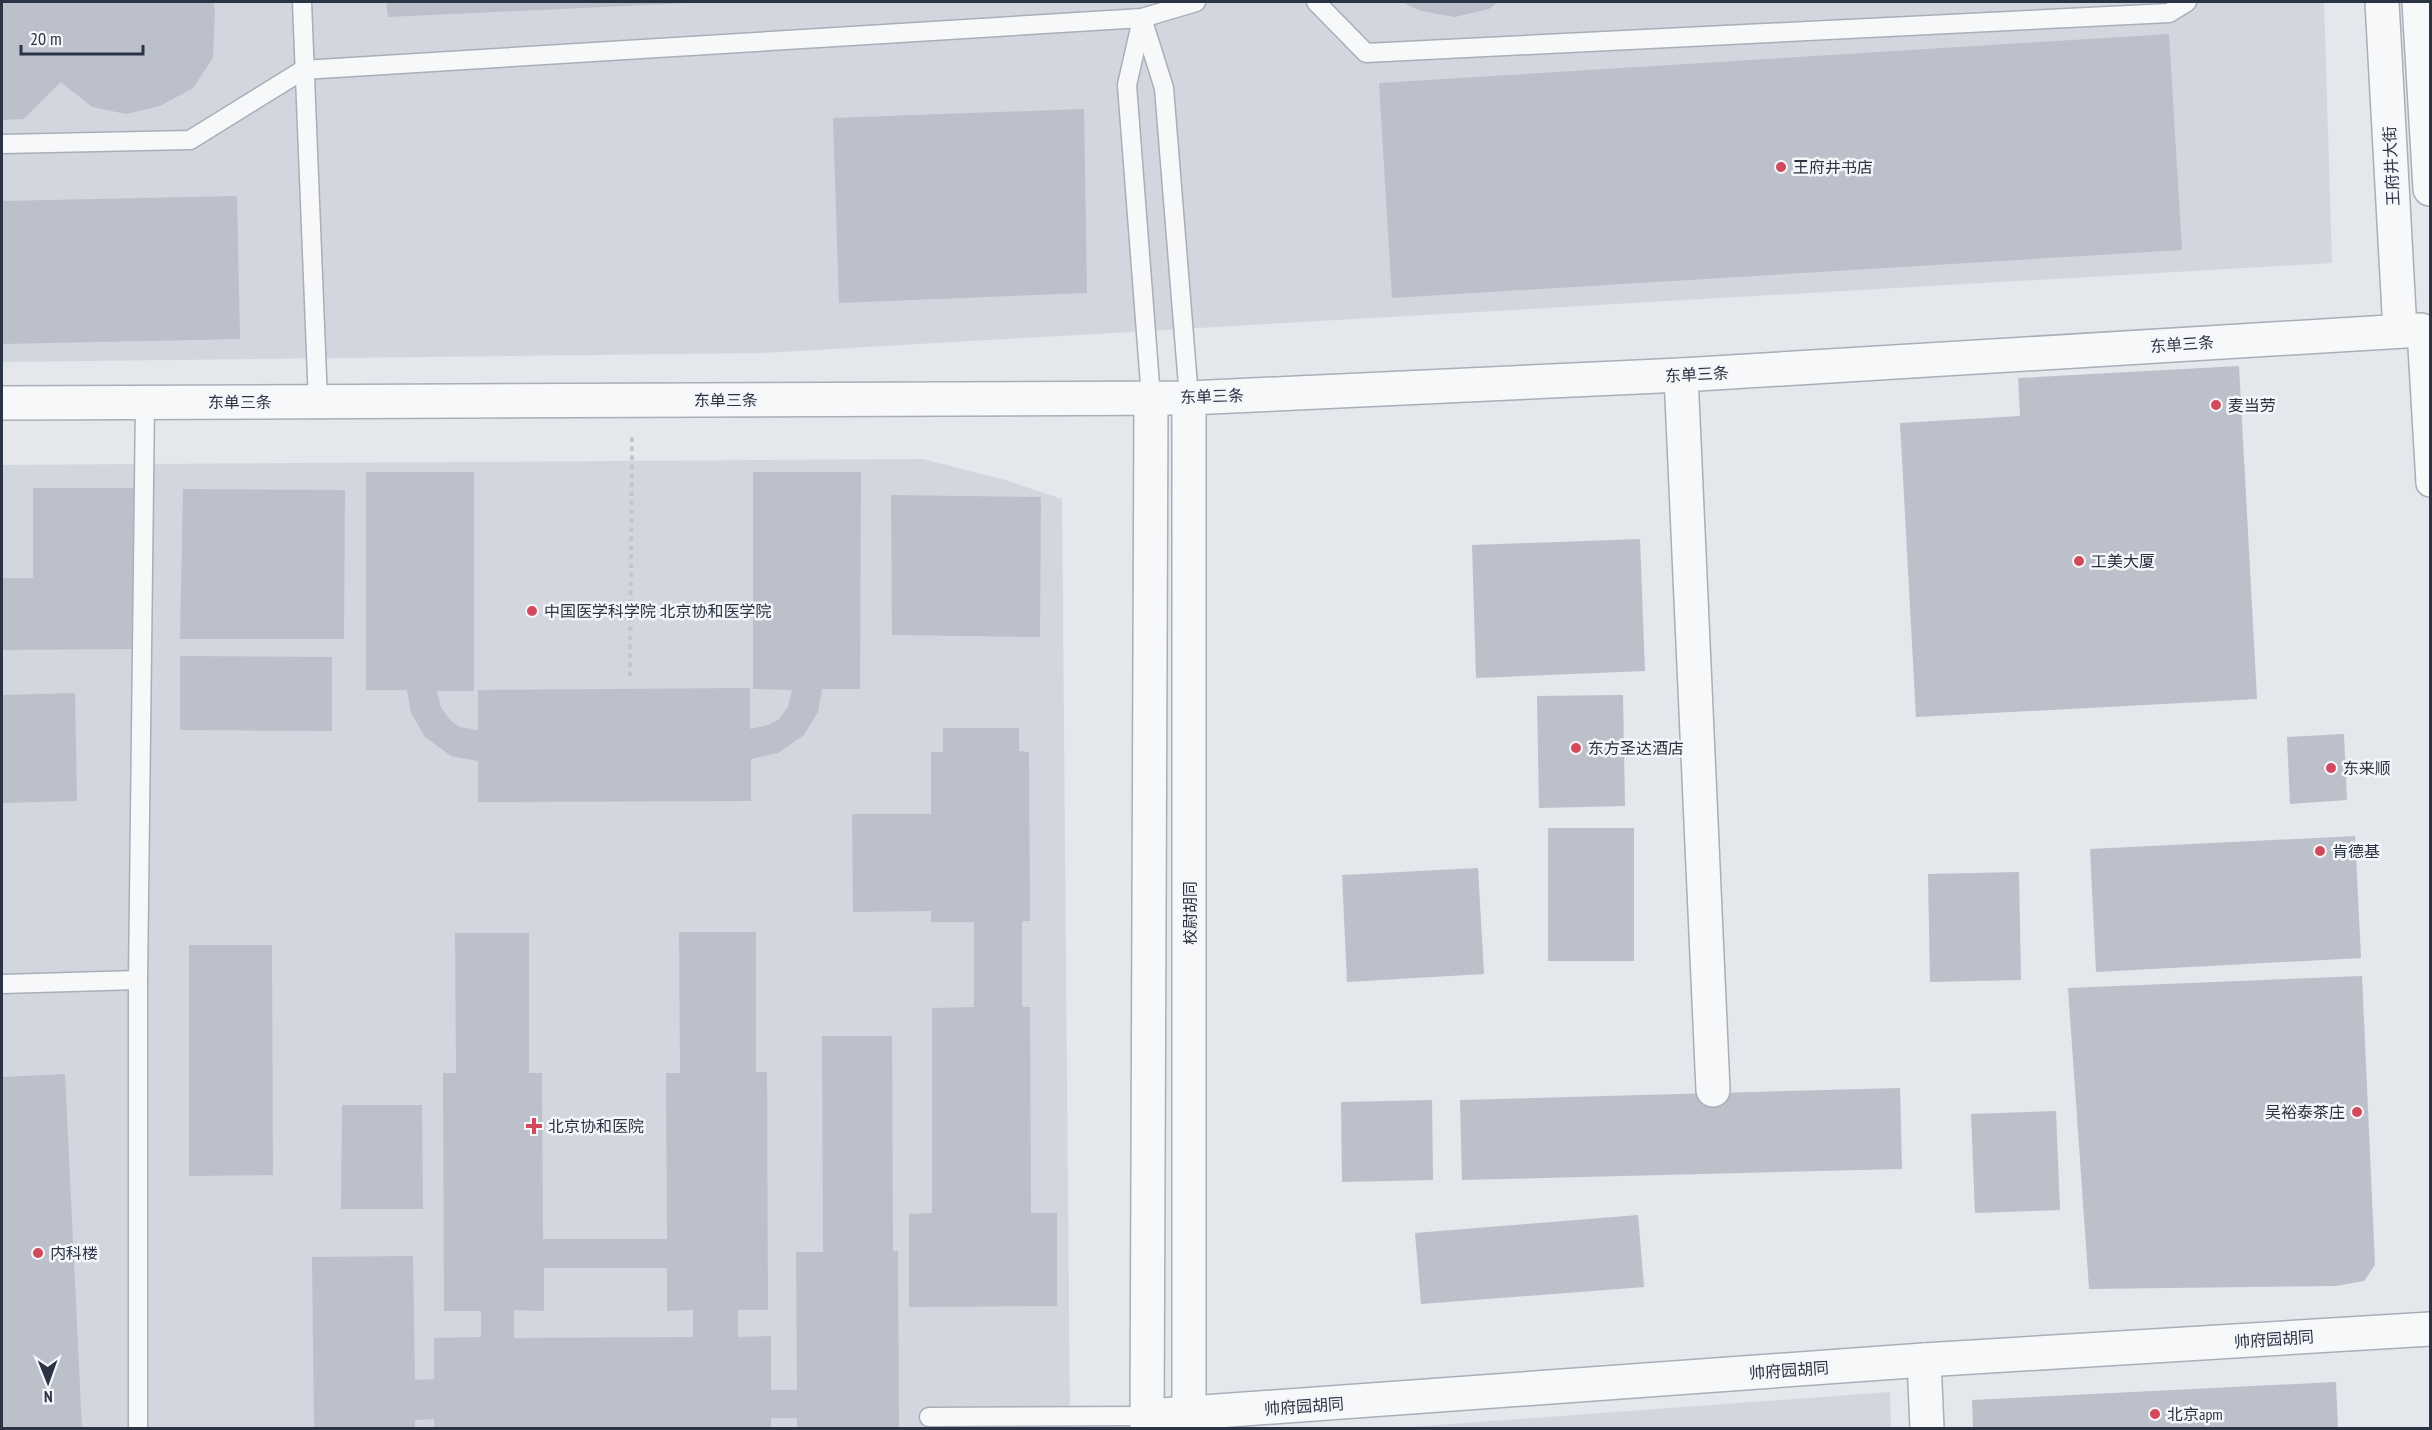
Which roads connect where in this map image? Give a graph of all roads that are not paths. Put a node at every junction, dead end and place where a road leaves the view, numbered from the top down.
1 (302, 2) edge
2 (1196, 2) edge
3 (1316, 2) edge
4 (2187, 2) edge
5 (2382, 2) edge
6 (2419, 2) edge
7 (1142, 18) junction
8 (303, 70) junction
9 (2, 144) edge
10 (2430, 189) edge
11 (2417, 330) edge
12 (1681, 375) junction
13 (1151, 398) junction
14 (1189, 398) junction
15 (145, 402) junction
16 (318, 402) junction
17 (2, 403) edge
18 (2430, 483) edge
19 (138, 980) junction
20 (2, 984) edge
21 (1713, 1090) dead end
22 (2430, 1329) edge
23 (1924, 1360) junction
24 (929, 1417) dead end
25 (1189, 1421) edge
26 (1148, 1422) edge
27 (138, 1428) edge
28 (1926, 1428) edge

1 - 8 lane
2 - 7 lane
3 - 4 lane
5 - 11 street, 王府井大街
6 - 10 street
7 - 8 lane
7 - 13 lane
7 - 14 lane
8 - 9 lane
8 - 16 lane
11 - 12 street, 东单三条
11 - 18 street, 王府井大街
12 - 14 street, 东单三条
12 - 21 street
13 - 14 street, 东单三条
13 - 16 street, 东单三条
13 - 26 street
14 - 25 street, 校尉胡同
15 - 16 street, 东单三条
15 - 17 street, 东单三条
15 - 19 lane
19 - 20 lane
19 - 27 lane
22 - 23 street, 帅府园胡同
23 - 25 street, 帅府园胡同
23 - 28 street
24 - 26 lane
25 - 26 street, 帅府园胡同

